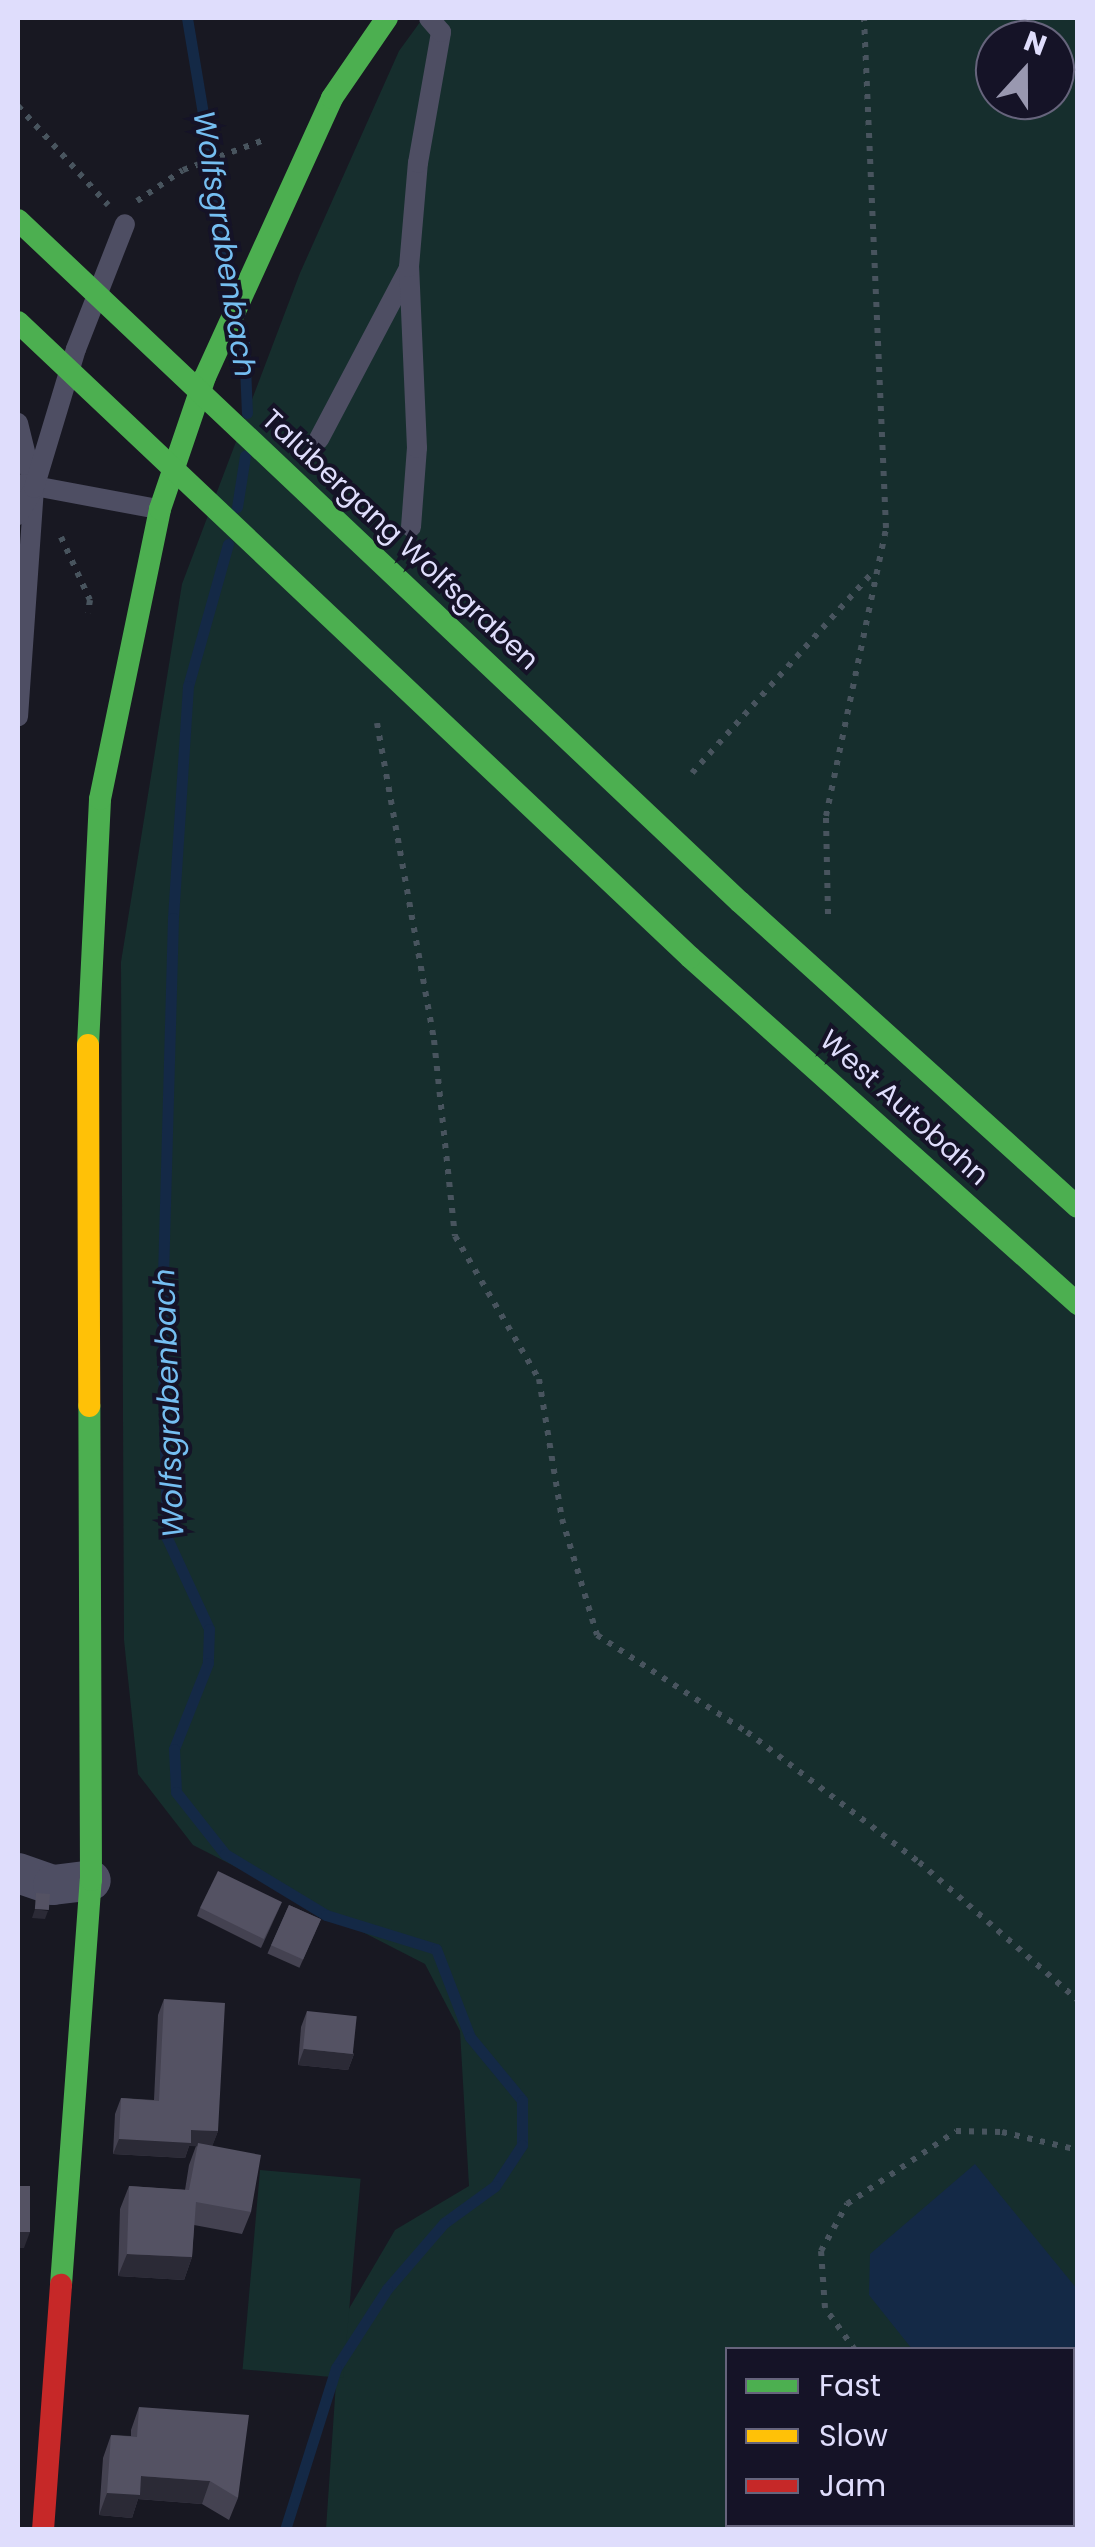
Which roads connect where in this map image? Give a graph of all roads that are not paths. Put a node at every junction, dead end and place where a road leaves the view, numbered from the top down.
1 (387, 18) edge
2 (429, 18) edge
3 (18, 220) edge
4 (126, 224) road end
5 (410, 266) junction
6 (18, 322) edge
7 (18, 423) edge
8 (319, 439) dead end
9 (26, 485) edge
10 (160, 509) junction
11 (18, 515) edge
12 (411, 527) dead end
13 (18, 716) edge
14 (740, 902) joint
15 (1078, 1207) edge
16 (1078, 1304) edge
17 (18, 1873) edge
18 (91, 1880) junction
19 (43, 2530) edge

1 - 10 main road
2 - 5 lane
3 - 14 main road, Talübergang Wolfsgraben, bridge
4 - 9 lane
5 - 8 lane
5 - 12 lane
6 - 16 main road, West Autobahn, bridge
7 - 9 lane
9 - 10 lane
9 - 11 lane
9 - 13 lane
10 - 18 main road
14 - 15 main road, West Autobahn
17 - 18 street
18 - 19 main road

